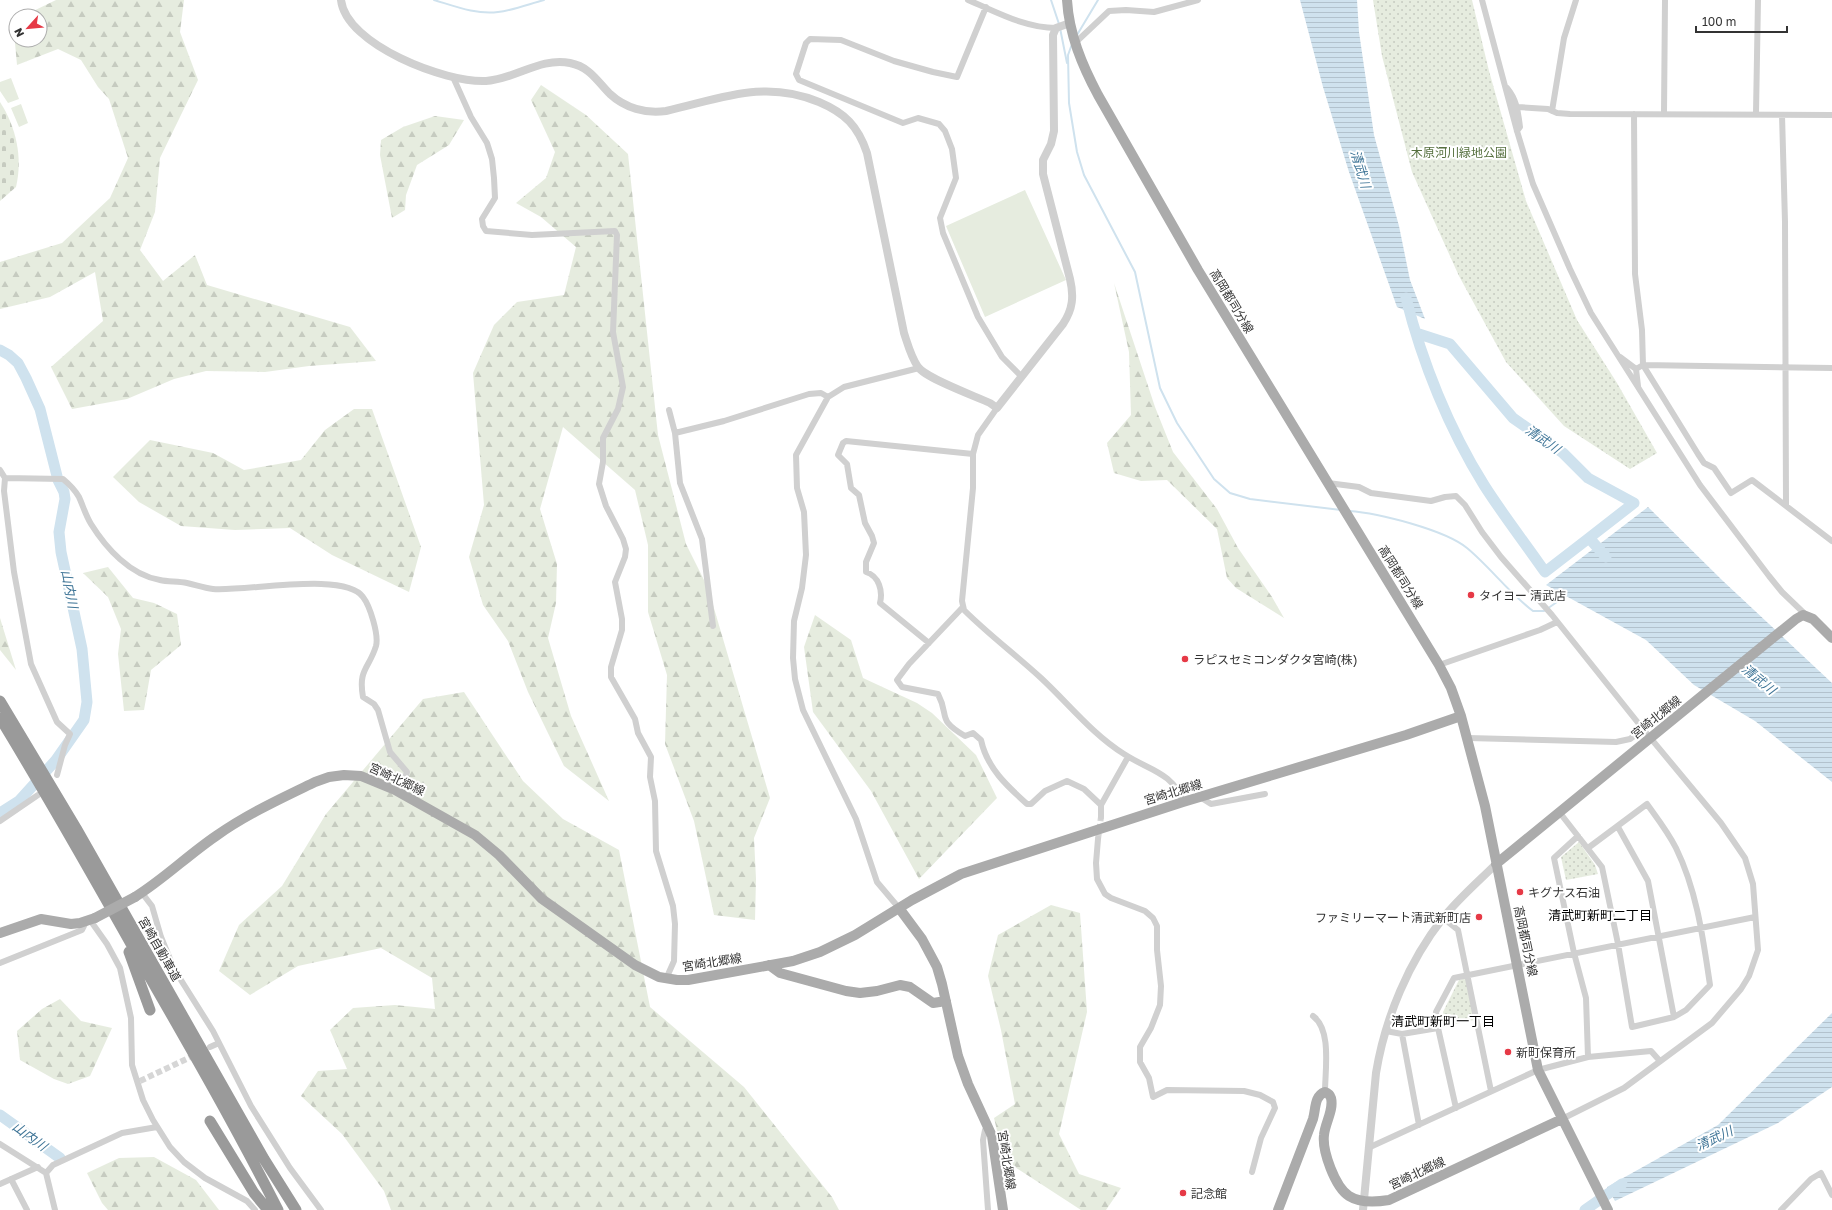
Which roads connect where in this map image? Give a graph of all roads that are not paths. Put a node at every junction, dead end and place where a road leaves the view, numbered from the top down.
1 (340, 0) edge
2 (968, 0) edge
3 (1067, 0) edge
4 (1198, 0) edge
5 (1482, 0) edge
6 (1576, 0) edge
7 (1665, 0) edge
8 (1758, 0) edge
9 (986, 7) junction
10 (1070, 23) junction
11 (1056, 28) junction
12 (1075, 43) junction
13 (453, 77) junction
14 (1505, 85) junction
15 (1518, 107) junction
16 (1552, 111) junction
17 (1634, 114) junction
18 (1664, 114) junction
19 (1756, 114) junction
20 (1782, 115) junction
21 (1832, 115) edge
22 (1517, 131) junction
23 (1617, 355) junction
24 (1643, 365) junction
25 (1785, 367) junction
26 (919, 368) junction
27 (1832, 368) edge
28 (1636, 369) junction
29 (1022, 377) junction
30 (1638, 388) junction
31 (828, 397) junction
32 (997, 408) junction
33 (669, 410) dead end
34 (675, 433) junction
35 (974, 454) junction
36 (0, 470) edge
37 (5, 478) junction
38 (1328, 483) junction
39 (1786, 505) junction
40 (1832, 541) edge
41 (963, 607) junction
42 (1804, 616) junction
43 (1557, 622) junction
44 (713, 626) dead end
45 (1832, 638) edge
46 (929, 643) junction
47 (1439, 665) junction
48 (0, 702) edge
49 (1461, 716) junction
50 (0, 718) edge
51 (1643, 729) junction
52 (1651, 737) junction
53 (1468, 738) junction
54 (1128, 757) junction
55 (57, 775) dead end
56 (395, 790) junction
57 (1265, 794) dead end
58 (38, 795) dead end
59 (1200, 797) junction
60 (1183, 802) junction
61 (1101, 805) junction
62 (1560, 813) junction
63 (1101, 817) tunnel mouth
64 (0, 821) edge
65 (1618, 827) junction
66 (1578, 836) junction
67 (1098, 839) tunnel mouth
68 (1588, 848) junction
69 (85, 861) junction
70 (1496, 864) junction
71 (139, 895) junction
72 (899, 908) junction
73 (1755, 917) junction
74 (1443, 918) junction
75 (90, 920) junction
76 (1702, 928) junction
77 (0, 932) edge
78 (1659, 936) junction
79 (1618, 944) junction
80 (1574, 953) junction
81 (0, 963) edge
82 (1517, 964) junction
83 (769, 965) junction
84 (1468, 975) junction
85 (666, 979) junction
86 (946, 1001) junction
87 (150, 1010) dead end
88 (1313, 1016) dead end
89 (1674, 1017) junction
90 (1438, 1028) junction
91 (1386, 1031) junction
92 (1402, 1034) junction
93 (219, 1043) junction
94 (210, 1047) dead end
95 (1588, 1057) junction
96 (1660, 1060) junction
97 (1538, 1070) junction
98 (1491, 1091) junction
99 (1325, 1092) junction
100 (1456, 1108) junction
101 (1562, 1119) junction
102 (210, 1121) dead end
103 (1419, 1125) junction
104 (988, 1126) junction
105 (158, 1127) junction
106 (0, 1144) edge
107 (1368, 1148) junction
108 (38, 1167) junction
109 (1252, 1172) dead end
110 (46, 1173) junction
111 (11, 1179) junction
112 (0, 1184) edge
113 (1832, 1195) edge
114 (1363, 1205) edge
115 (27, 1210) edge
116 (55, 1210) edge
117 (255, 1210) edge
118 (268, 1210) edge
119 (278, 1210) edge
120 (296, 1210) edge
121 (320, 1210) edge
122 (988, 1210) edge
123 (1003, 1210) edge
124 (1278, 1210) edge
125 (1608, 1210) edge
126 (1780, 1210) edge

1 - 13 street
2 - 9 street
3 - 10 main road, 高岡都司分線
4 - 12 street
5 - 14 street
6 - 16 street
7 - 18 street
8 - 19 street
9 - 11 street
9 - 29 street
10 - 11 street
10 - 12 main road, 高岡都司分線
11 - 29 street
12 - 38 main road, 高岡都司分線
13 - 26 street
13 - 85 street
14 - 15 street
14 - 22 street
15 - 16 street
15 - 22 street
16 - 17 street
17 - 18 street
17 - 24 street
18 - 19 street
19 - 20 street
20 - 21 street
20 - 25 street
22 - 23 street
23 - 28 street
23 - 30 street
24 - 25 street
24 - 28 street
24 - 39 street
25 - 27 street
25 - 39 street
26 - 31 street
26 - 32 street
28 - 30 street
29 - 32 street
30 - 42 street
31 - 34 street
31 - 72 street
32 - 35 street
33 - 34 street
34 - 44 street
35 - 41 street
35 - 46 street
36 - 37 street
37 - 55 street
37 - 56 street
38 - 43 street
38 - 47 main road, 高岡都司分線
39 - 40 street
41 - 46 street
41 - 54 street
42 - 45 main road
42 - 52 main road, 宮崎北郷線
43 - 47 street
43 - 51 street
46 - 61 street
47 - 49 main road, 高岡都司分線
48 - 120 highway, 宮崎自動車道
49 - 53 main road, 高岡都司分線
49 - 59 main road, 宮崎北郷線
50 - 69 highway, 宮崎自動車道
51 - 52 street
51 - 53 street
52 - 62 main road, 宮崎北郷線
52 - 73 street
53 - 70 main road, 高岡都司分線
54 - 60 street
54 - 61 street
56 - 71 main road, 宮崎北郷線
56 - 85 main road, 宮崎北郷線
57 - 59 street
58 - 64 street
59 - 60 main road, 宮崎北郷線
60 - 72 main road, 宮崎北郷線
61 - 63 street
62 - 66 street
62 - 70 main road, 宮崎北郷線
65 - 68 street
65 - 76 street
65 - 78 street
66 - 68 street
66 - 80 street
67 - 109 street
68 - 79 street
69 - 87 highway
69 - 119 highway, 宮崎自動車道
70 - 74 street
70 - 82 main road, 高岡都司分線
71 - 75 main road, 宮崎北郷線, bridge
71 - 93 street
72 - 83 main road, 宮崎北郷線
72 - 86 main road, 宮崎北郷線
73 - 76 street
73 - 96 street
74 - 84 street
74 - 91 street
75 - 77 main road, 宮崎北郷線
75 - 81 street
75 - 105 street
76 - 78 street
76 - 89 street
78 - 79 street
78 - 89 street
79 - 80 street
79 - 89 street
80 - 82 street
80 - 95 street
82 - 84 street
82 - 97 main road, 高岡都司分線
83 - 85 main road, 宮崎北郷線
83 - 86 main road
84 - 90 street
84 - 98 street
86 - 104 main road, 宮崎北郷線
88 - 99 street
90 - 92 street
90 - 100 street
91 - 92 street
91 - 107 street
92 - 103 street
93 - 94 street
93 - 121 street
95 - 96 street
95 - 97 street
96 - 101 street
97 - 98 street
97 - 101 main road, 高岡都司分線
98 - 100 street
99 - 114 main road, 宮崎北郷線
99 - 124 main road
100 - 103 street
101 - 114 main road, 宮崎北郷線
101 - 125 main road, 高岡都司分線
102 - 118 highway
103 - 107 street
104 - 122 street
104 - 123 main road, 宮崎北郷線
105 - 110 street
105 - 117 street
106 - 108 street
107 - 114 street
108 - 110 street
108 - 111 street
110 - 116 street
111 - 112 street
111 - 115 street
113 - 126 street

